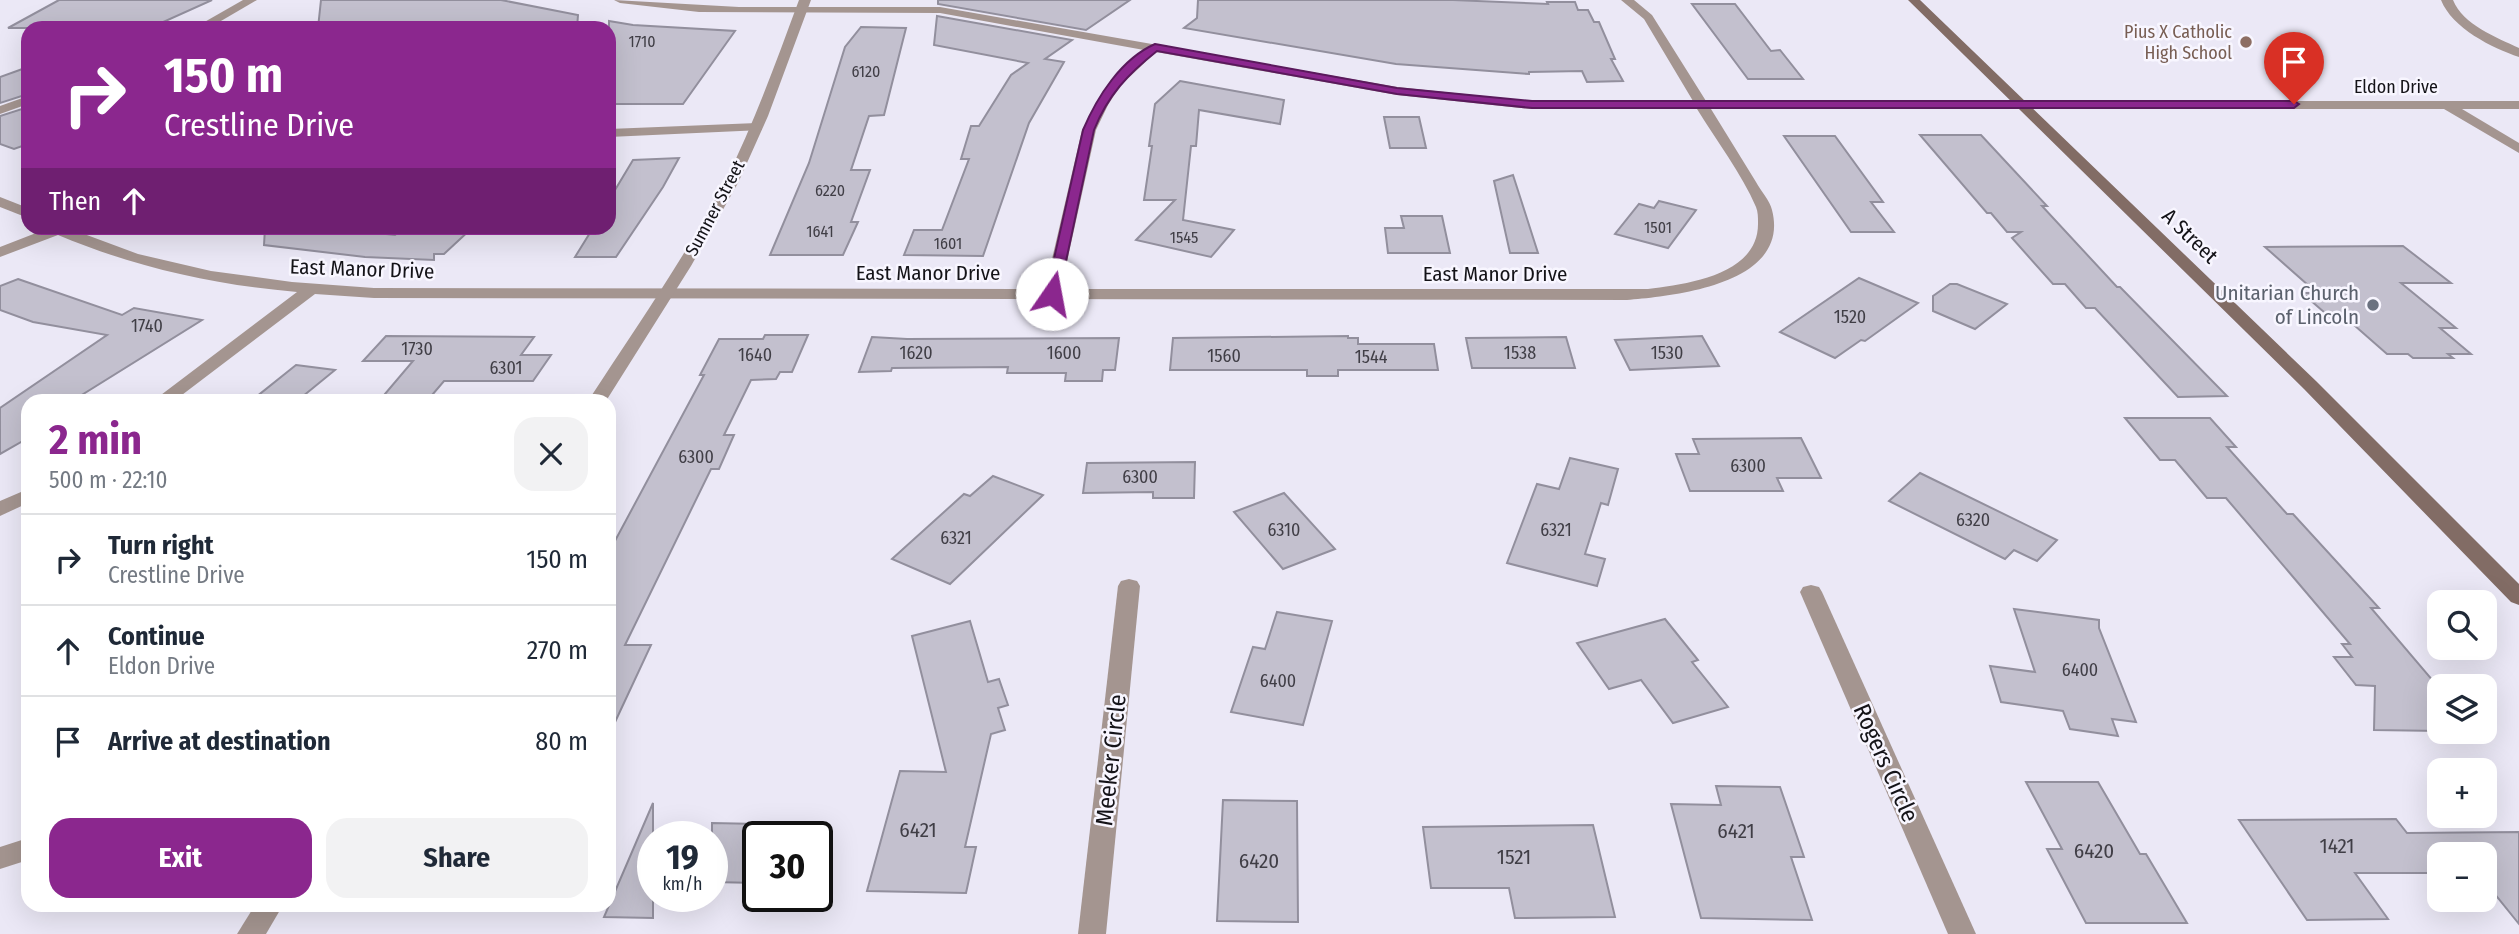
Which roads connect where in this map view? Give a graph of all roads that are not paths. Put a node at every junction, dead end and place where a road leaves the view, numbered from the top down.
1 (251, 0) edge
2 (620, 0) edge
3 (1627, 0) edge
4 (1914, 0) edge
5 (2447, 0) edge
6 (803, 4) edge
7 (213, 21) edge
8 (1155, 47) junction
9 (2519, 53) edge
10 (21, 102) edge
11 (2021, 104) junction
12 (2447, 105) junction
13 (2519, 105) edge
14 (1703, 106) junction
15 (0, 110) edge
16 (757, 127) junction
17 (616, 132) edge
18 (2519, 149) edge
19 (0, 201) edge
20 (21, 211) edge
21 (40, 235) edge
22 (74, 235) edge
23 (0, 252) edge
24 (310, 290) junction
25 (666, 294) junction
26 (1052, 294) junction
27 (171, 394) edge
28 (602, 394) edge
29 (21, 498) edge
30 (0, 509) edge
31 (1129, 586) dead end
32 (1811, 592) dead end
33 (2519, 597) edge
34 (21, 851) edge
35 (0, 858) edge
36 (265, 912) edge
37 (251, 934) edge
38 (1093, 934) edge
39 (1962, 934) edge

1 - 7 street
2 - 6 street, Eldon Drive
3 - 14 street, East Manor Drive
4 - 11 main road, A Street
5 - 9 street
6 - 8 street, Eldon Drive
6 - 16 street, Sumner Street
8 - 14 street, Eldon Drive
8 - 26 street
10 - 15 street
11 - 12 street, Eldon Drive
11 - 14 street, Eldon Drive
11 - 33 main road, A Street
12 - 13 street, Eldon Drive
12 - 18 street
14 - 26 street, East Manor Drive
16 - 17 street
16 - 25 street, Sumner Street
19 - 20 street
21 - 23 street
22 - 24 street, East Manor Drive
24 - 25 street, East Manor Drive
24 - 27 street
25 - 26 street, East Manor Drive
25 - 28 street, Sumner Street
29 - 30 street
31 - 38 street, Meeker Circle
32 - 39 street, Rogers Circle
34 - 35 street
36 - 37 street

